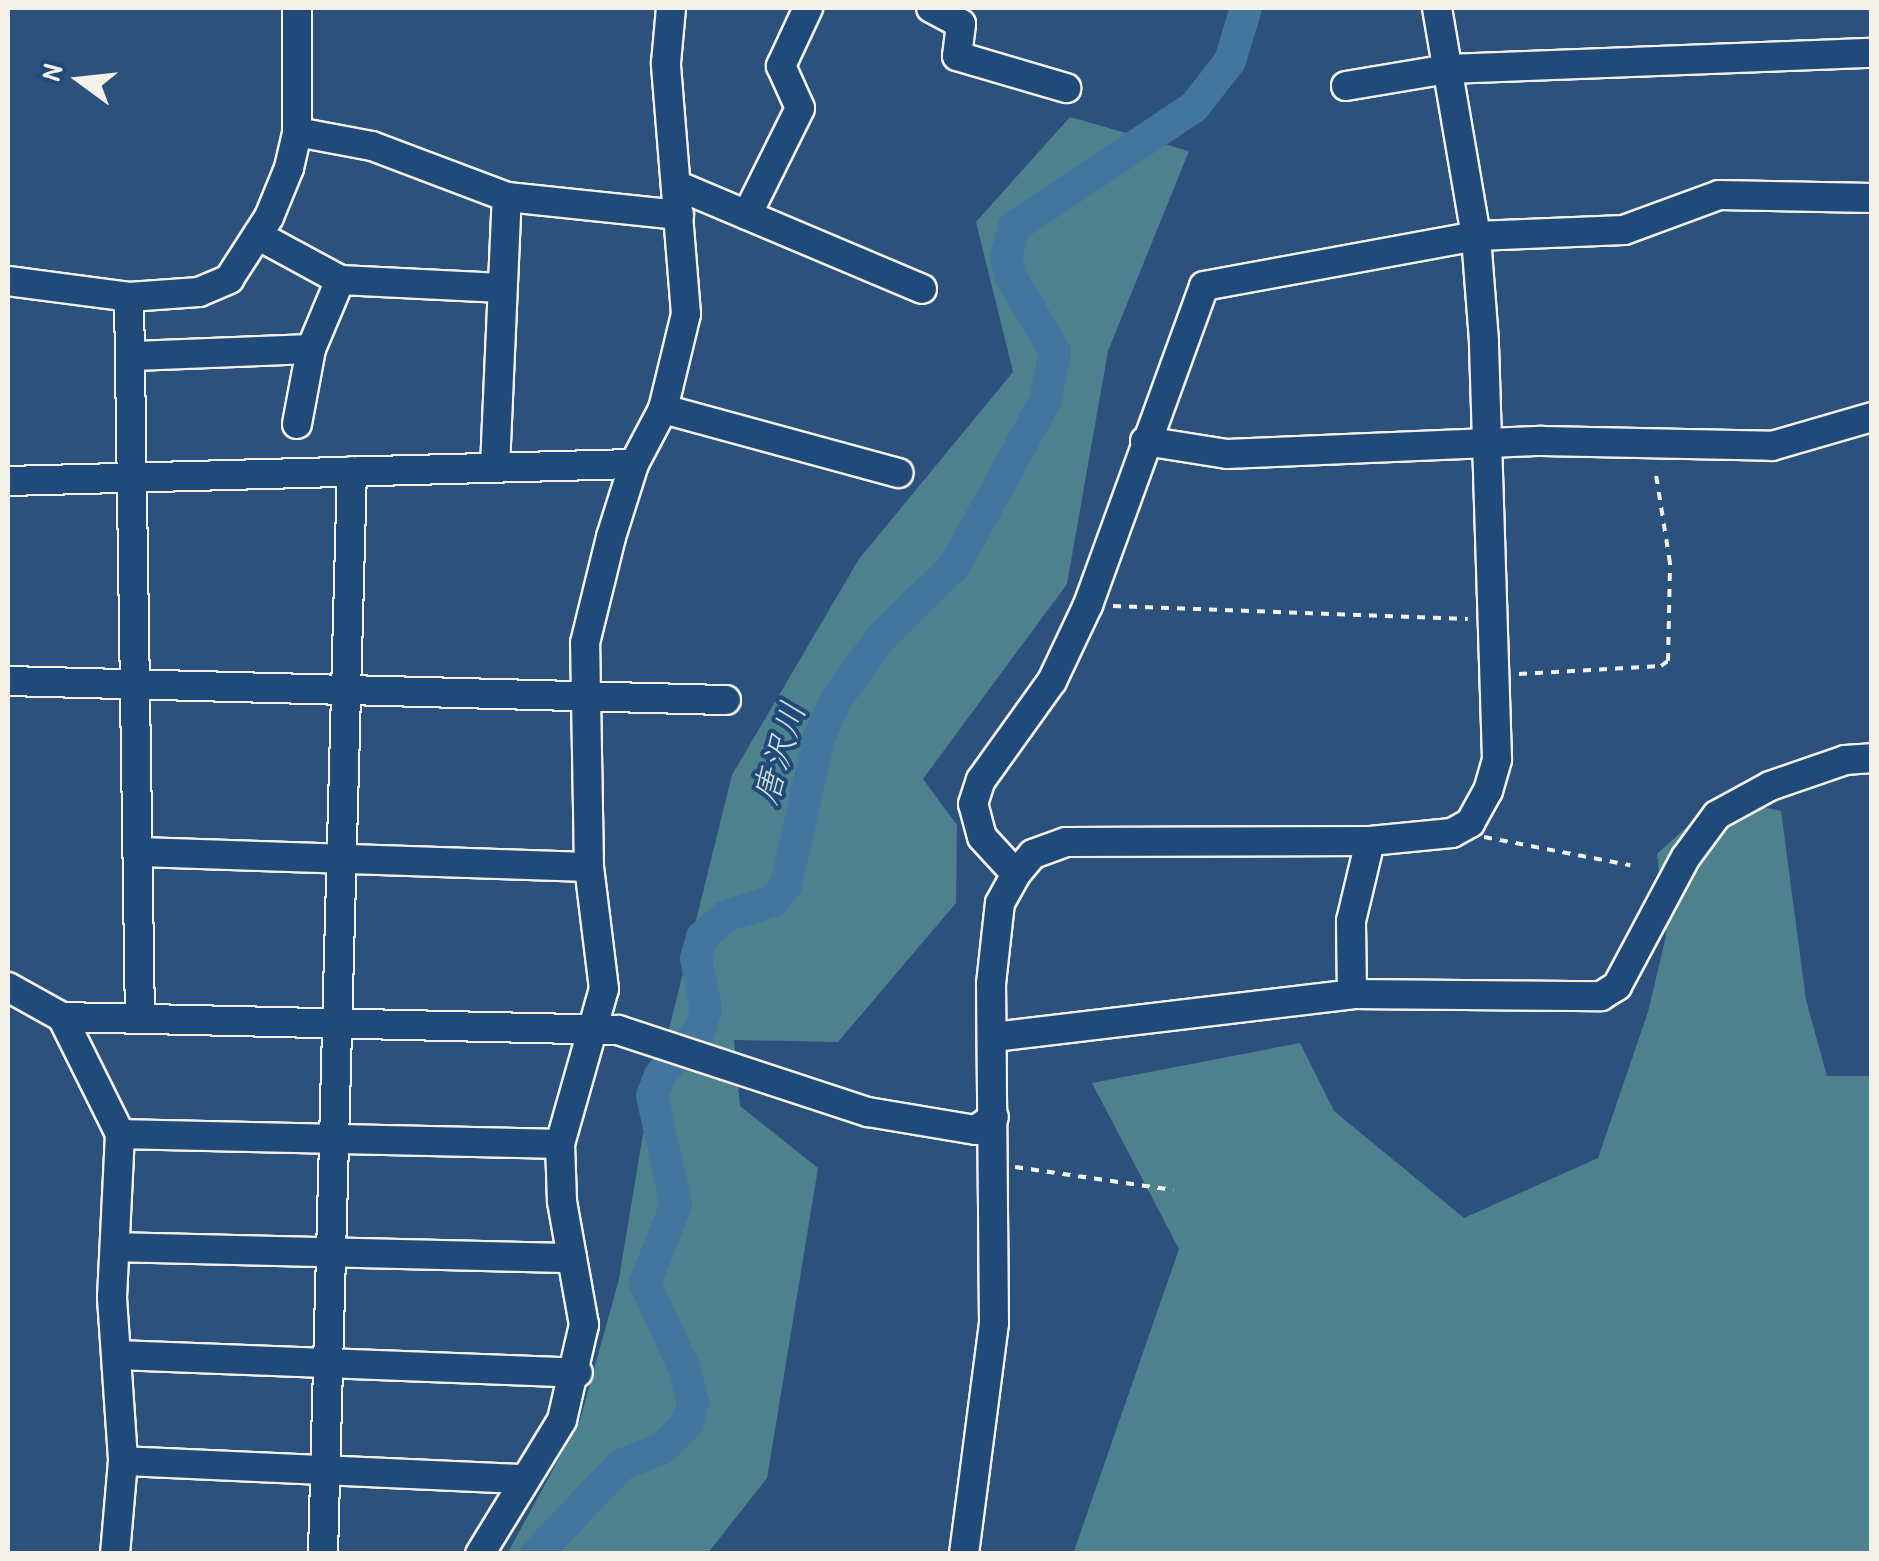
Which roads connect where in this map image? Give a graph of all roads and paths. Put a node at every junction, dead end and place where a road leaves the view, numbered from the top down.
1 (297, 8) edge
2 (670, 8) edge
3 (808, 8) edge
4 (931, 8) edge
5 (1437, 8) edge
6 (1872, 53) edge
7 (1448, 69) junction
8 (1346, 86) dead end
9 (1066, 88) dead end
10 (297, 132) junction
11 (676, 185) junction
12 (506, 196) junction
13 (1872, 198) edge
14 (680, 215) junction
15 (748, 215) junction
16 (258, 236) junction
17 (1476, 236) junction
18 (340, 280) junction
19 (8, 281) edge
20 (502, 288) junction
21 (922, 289) dead end
22 (130, 297) junction
23 (312, 349) junction
24 (134, 356) junction
25 (663, 409) junction
26 (1872, 418) edge
27 (296, 424) dead end
28 (1144, 440) junction
29 (1487, 443) junction
30 (1652, 447) junction
31 (634, 464) junction
32 (494, 467) junction
33 (352, 471) junction
34 (898, 473) dead end
35 (136, 476) junction
36 (8, 481) edge
37 (1088, 605) junction
38 (1492, 620) junction
39 (1494, 675) junction
40 (8, 680) edge
41 (138, 686) junction
42 (342, 690) junction
43 (583, 697) junction
44 (726, 700) dead end
45 (1872, 758) edge
46 (1470, 823) junction
47 (1370, 841) junction
48 (139, 852) junction
49 (341, 859) junction
50 (1630, 865) dead end
51 (589, 867) junction
52 (1016, 874) junction
53 (8, 987) edge
54 (1352, 994) junction
55 (62, 1017) junction
56 (140, 1018) junction
57 (340, 1024) junction
58 (596, 1028) junction
59 (994, 1037) junction
60 (994, 1117) junction
61 (120, 1134) junction
62 (337, 1140) junction
63 (560, 1144) junction
64 (996, 1165) junction
65 (1173, 1190) dead end
66 (116, 1247) junction
67 (333, 1253) junction
68 (572, 1258) junction
69 (118, 1355) junction
70 (330, 1364) junction
71 (578, 1373) junction
72 (122, 1461) junction
73 (326, 1470) junction
74 (523, 1479) junction
75 (115, 1554) edge
76 (324, 1554) edge
77 (480, 1554) edge
78 (964, 1554) edge

1 - 10 street
2 - 11 street
3 - 15 street
4 - 9 street
5 - 7 street
6 - 7 street
7 - 8 street
7 - 17 street
10 - 12 street
10 - 16 street
11 - 14 street
11 - 15 street
12 - 14 street
12 - 20 street
13 - 17 street
14 - 25 street
15 - 21 street
16 - 18 street
16 - 22 street
17 - 28 street
17 - 29 street
18 - 20 street
18 - 23 street
19 - 22 street
20 - 32 street
22 - 24 street
23 - 24 street
23 - 27 street
24 - 35 street
25 - 31 street
25 - 34 street
26 - 30 street
28 - 29 street
28 - 37 street
29 - 30 street
29 - 38 street
30 - 39 path
31 - 32 street
31 - 43 street
32 - 33 street
33 - 35 street
33 - 42 street
35 - 36 street
35 - 41 street
37 - 38 path
37 - 52 street
38 - 39 street
39 - 46 street
40 - 41 street
41 - 42 street
41 - 48 street
42 - 43 street
42 - 49 street
43 - 44 street
43 - 51 street
45 - 54 street
46 - 47 street
46 - 50 path
47 - 52 street
47 - 54 street
48 - 49 street
48 - 56 street
49 - 51 street
49 - 57 street
51 - 58 street
52 - 59 street
53 - 55 street
54 - 59 street
55 - 56 street
55 - 61 street
56 - 57 street
57 - 58 street
57 - 62 street
58 - 60 street
58 - 63 street
59 - 60 street
60 - 64 street
61 - 62 street
61 - 66 street
62 - 63 street
62 - 67 street
63 - 68 street
64 - 65 path
64 - 78 street
66 - 67 street
66 - 69 street
67 - 68 street
67 - 70 street
68 - 71 street
69 - 70 street
69 - 72 street
70 - 71 street
70 - 73 street
71 - 74 street
72 - 73 street
72 - 75 street
73 - 74 street
73 - 76 street
74 - 77 street

